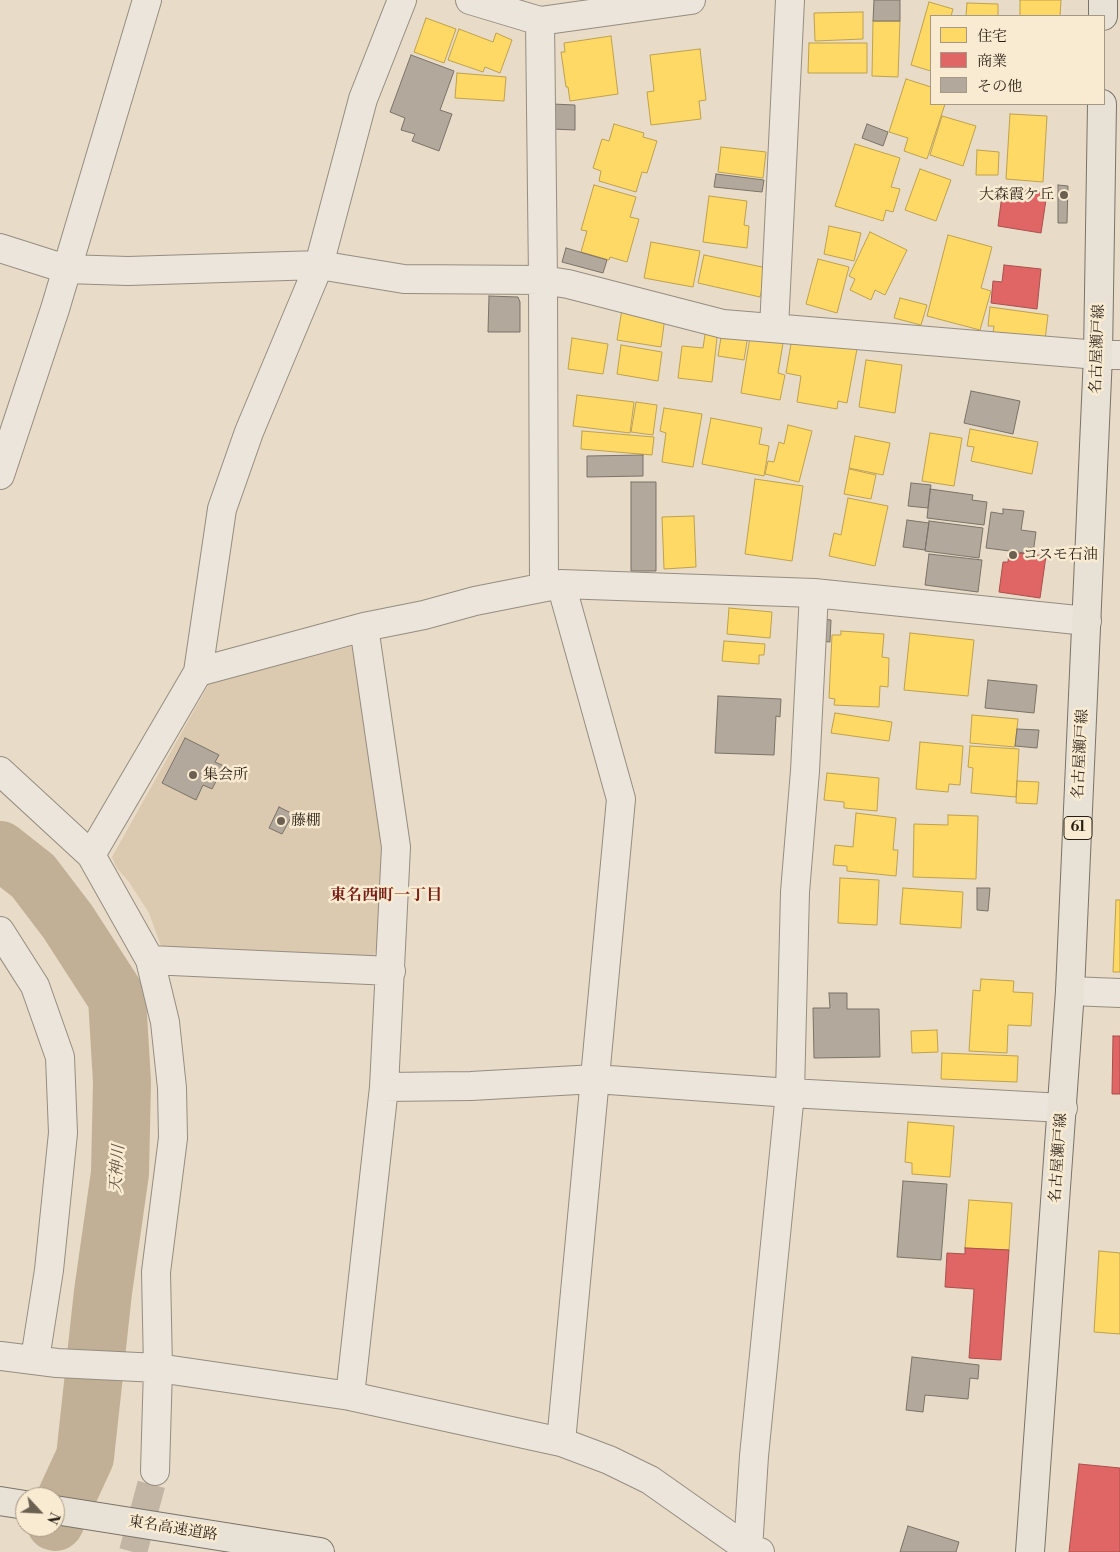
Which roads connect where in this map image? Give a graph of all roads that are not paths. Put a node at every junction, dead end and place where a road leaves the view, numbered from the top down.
1 (147, 0) edge
2 (402, 0) edge
3 (470, 0) edge
4 (691, 0) edge
5 (790, 0) edge
6 (1104, 0) edge
7 (1103, 15) edge
8 (540, 21) junction
9 (1102, 105) edge
10 (0, 248) edge
11 (319, 265) junction
12 (66, 269) junction
13 (544, 280) junction
14 (774, 328) junction
15 (1109, 355) edge
16 (0, 475) edge
17 (552, 585) junction
18 (814, 593) junction
19 (1087, 621) junction
20 (364, 627) junction
21 (198, 672) junction
22 (0, 771) edge
23 (91, 855) junction
24 (0, 931) edge
25 (150, 960) junction
26 (391, 971) junction
27 (1070, 991) junction
28 (1120, 993) edge
29 (595, 1079) junction
30 (384, 1087) junction
31 (790, 1093) junction
32 (1063, 1108) junction
33 (0, 1356) edge
34 (46, 1361) junction
35 (150, 1368) junction
36 (350, 1396) junction
37 (560, 1442) junction
38 (155, 1471) tunnel mouth
39 (0, 1502) edge
40 (15, 1504) edge
41 (65, 1512) edge
42 (754, 1551) edge
43 (320, 1552) edge
44 (1030, 1552) edge

1 - 12 street
2 - 11 street
3 - 8 street
4 - 8 street
5 - 14 street
6 - 7 main road
8 - 13 street
9 - 15 main road, 名古屋瀬戸線 / 61
10 - 12 street
11 - 12 street
11 - 13 street
11 - 21 street
12 - 16 street
13 - 14 street
13 - 17 street
14 - 15 street
15 - 19 main road, 名古屋瀬戸線 / 61
17 - 18 street
17 - 20 street
17 - 29 street
18 - 19 street
18 - 31 street
19 - 27 main road, 名古屋瀬戸線 / 61
20 - 21 street
20 - 26 street
21 - 23 street
22 - 23 street
23 - 25 street
24 - 34 street
25 - 26 street
25 - 35 street
26 - 30 street
27 - 28 street
27 - 32 main road, 名古屋瀬戸線 / 61
29 - 30 street
29 - 31 street
29 - 37 street
30 - 36 street
31 - 32 street
31 - 42 street
32 - 44 main road, 名古屋瀬戸線 / 61
33 - 34 street
34 - 35 street
35 - 36 street
35 - 38 street
36 - 37 street
37 - 42 street
39 - 40 main road
41 - 43 main road, 東名高速道路

